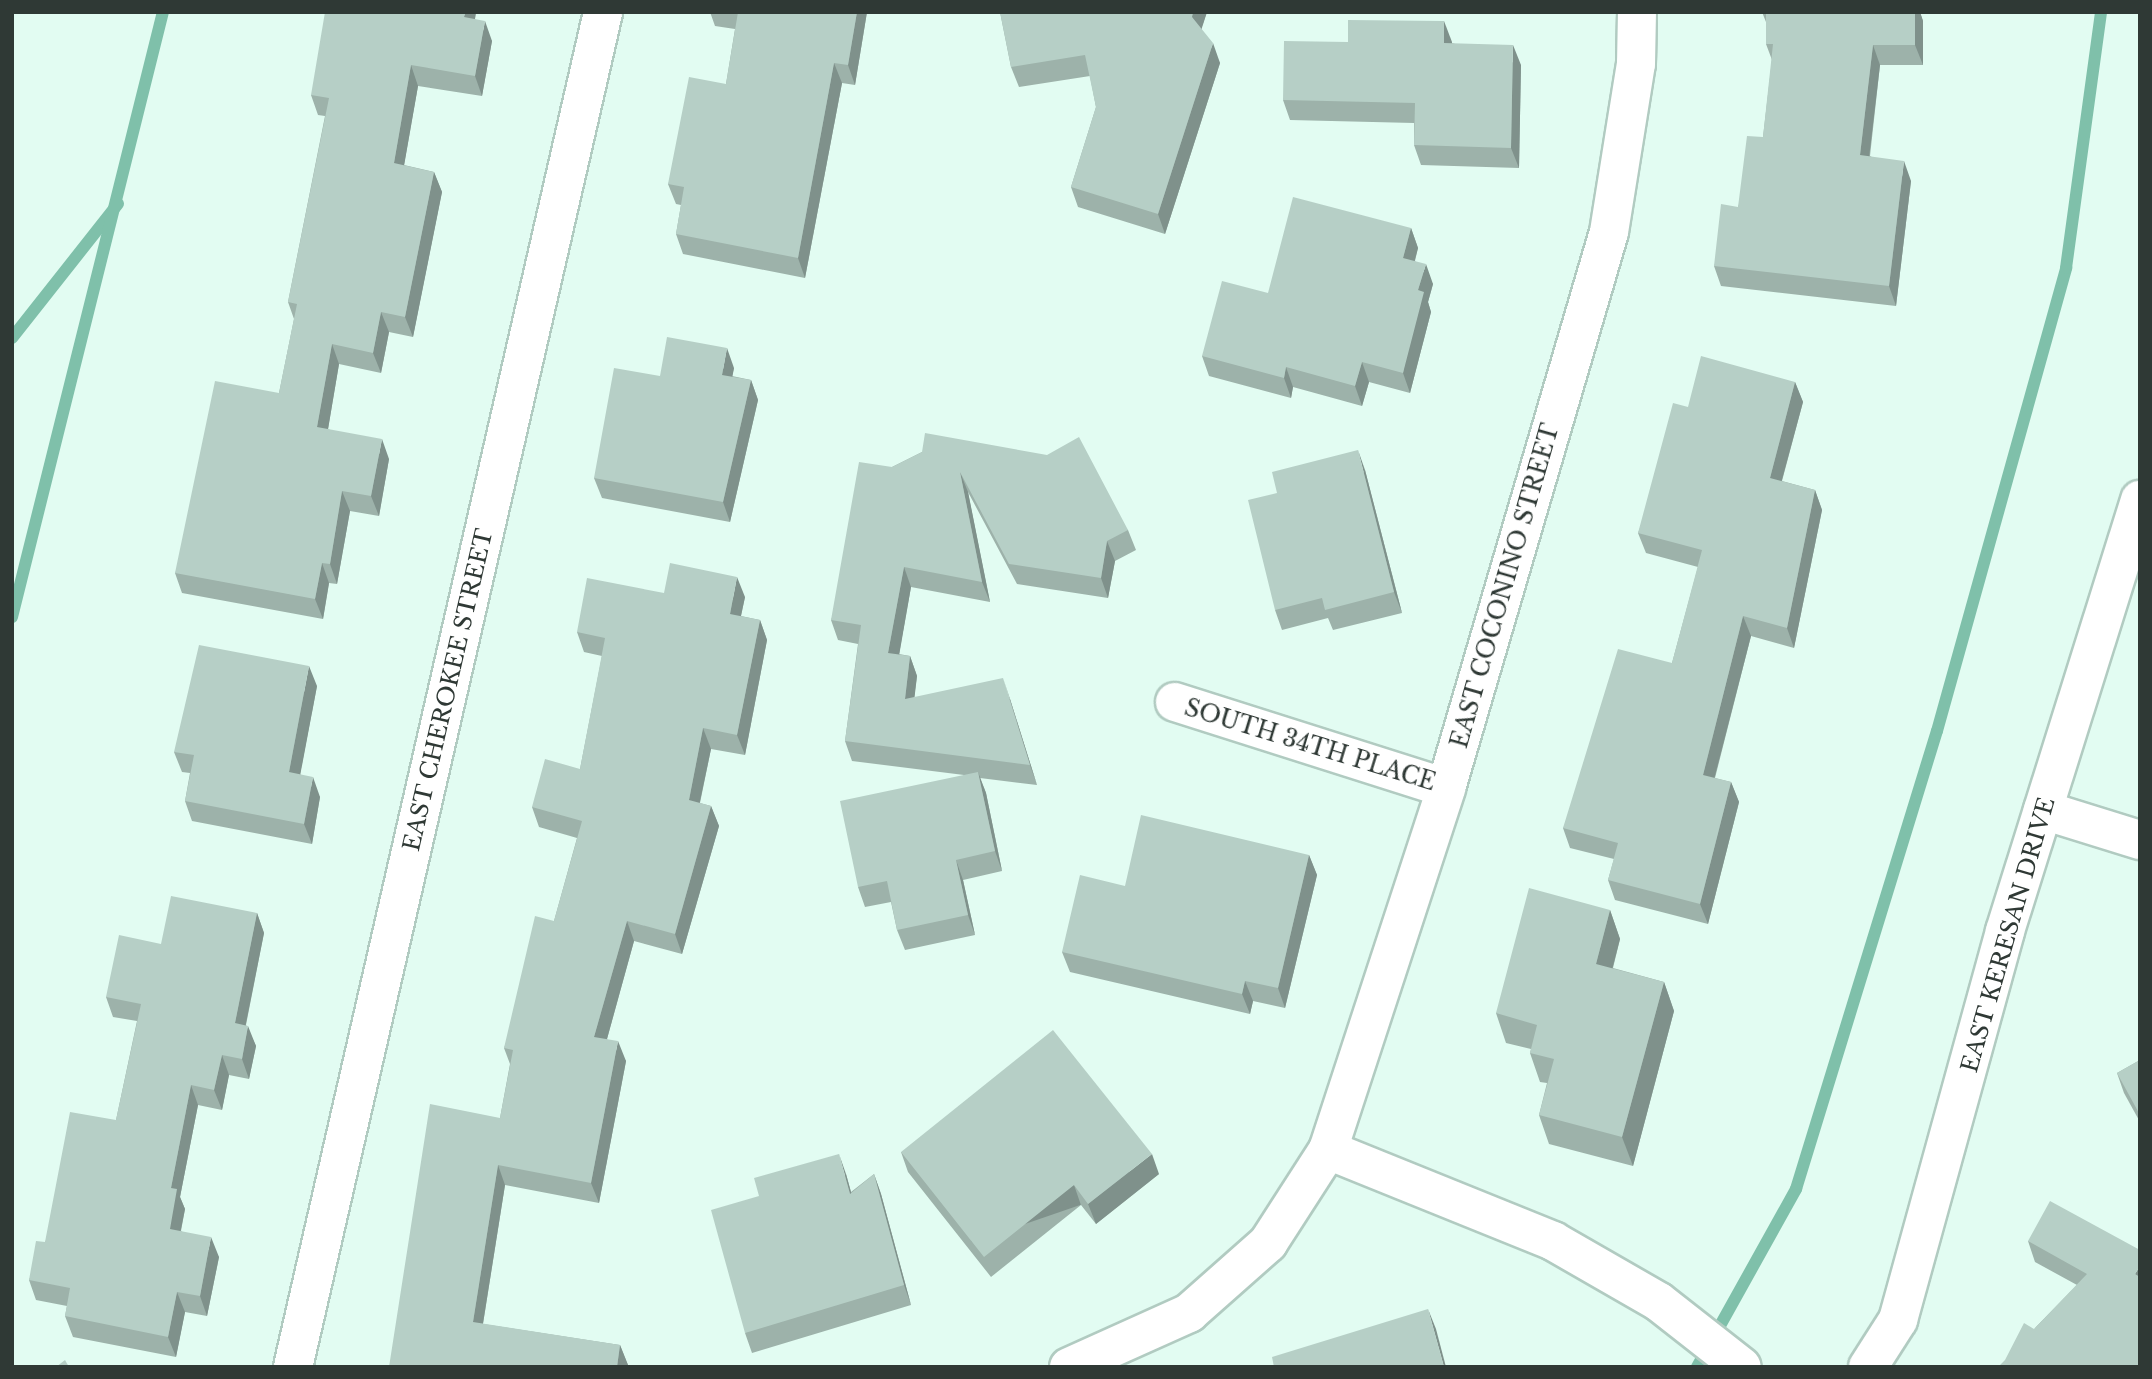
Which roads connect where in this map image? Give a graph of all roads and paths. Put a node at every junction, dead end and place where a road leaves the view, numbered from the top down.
1 (603, 12) edge
2 (1637, 12) edge
3 (2140, 500) edge
4 (1175, 702) dead end
5 (1446, 788) junction
6 (2043, 810) junction
7 (2140, 840) edge
8 (1328, 1150) junction
9 (293, 1367) edge
10 (1069, 1367) edge
11 (1742, 1367) edge
12 (1868, 1367) edge

1 - 9 street, EAST CHEROKEE STREET
2 - 5 street, EAST COCONINO STREET
3 - 6 street, EAST KERESAN DRIVE
4 - 5 street, SOUTH 34TH PLACE
5 - 8 street, EAST COCONINO STREET
6 - 7 street
6 - 12 street, EAST KERESAN DRIVE
8 - 10 street, EAST COCONINO STREET
8 - 11 street

